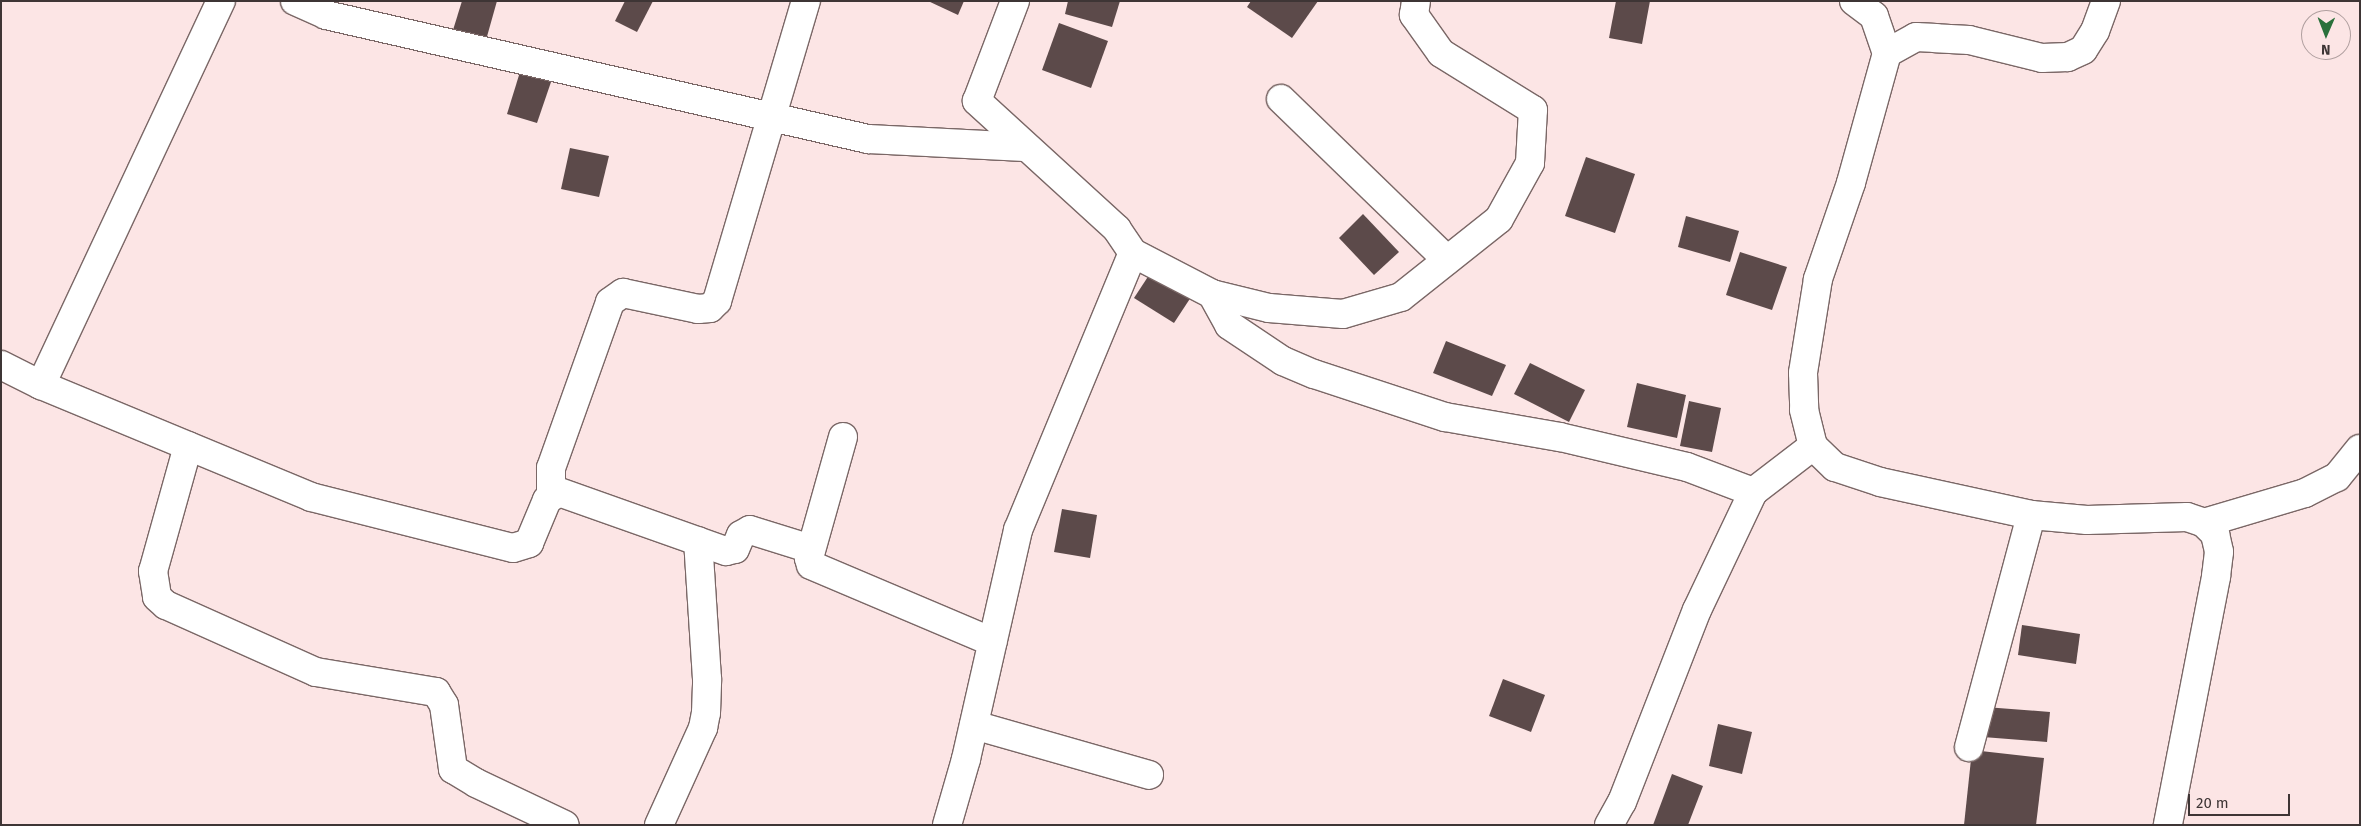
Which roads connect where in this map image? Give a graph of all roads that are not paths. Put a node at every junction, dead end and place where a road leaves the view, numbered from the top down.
1 (221, 1) edge
2 (295, 1) edge
3 (806, 1) edge
4 (1014, 1) edge
5 (1416, 1) edge
6 (1854, 1) edge
7 (2106, 1) edge
8 (1887, 53) junction
9 (1281, 99) dead end
10 (771, 117) junction
11 (1025, 147) junction
12 (1134, 253) junction
13 (1447, 260) junction
14 (1212, 294) junction
15 (1, 365) edge
16 (41, 385) junction
17 (843, 437) dead end
18 (188, 446) junction
19 (1812, 446) junction
20 (2360, 450) edge
21 (1753, 492) junction
22 (551, 495) junction
23 (2031, 515) junction
24 (2204, 523) junction
25 (698, 541) junction
26 (812, 550) junction
27 (992, 642) junction
28 (974, 725) junction
29 (1969, 747) dead end
30 (1149, 775) dead end
31 (565, 825) edge
32 (659, 825) edge
33 (947, 825) edge
34 (1609, 825) edge
35 (2168, 825) edge

1 - 16 street
2 - 10 street
3 - 10 street
4 - 11 street
5 - 13 street
6 - 8 street
7 - 8 street
8 - 19 street
9 - 13 street
10 - 11 street
10 - 22 street
11 - 12 street
12 - 14 street
12 - 27 street
13 - 14 street
14 - 21 street
15 - 16 street
16 - 18 street
17 - 26 street
18 - 22 street
18 - 31 street
19 - 21 street
19 - 23 street
20 - 24 street
21 - 34 street
22 - 25 street
23 - 24 street
23 - 29 street
24 - 35 street
25 - 26 street
25 - 32 street
26 - 27 street
27 - 28 street
28 - 30 street
28 - 33 street

